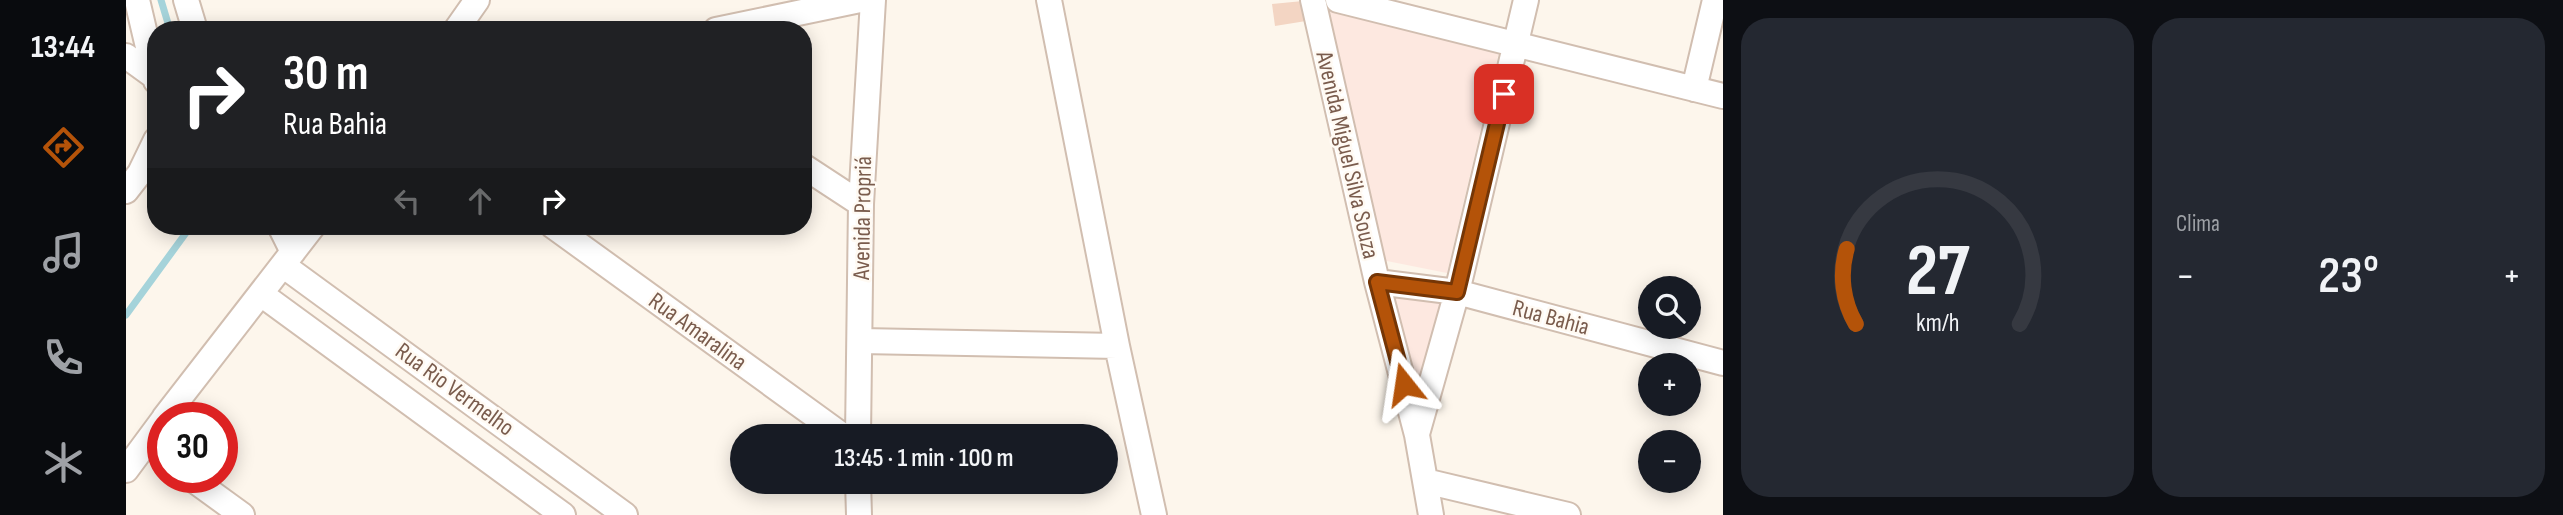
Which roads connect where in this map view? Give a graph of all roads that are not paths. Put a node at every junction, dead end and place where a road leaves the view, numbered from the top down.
1 (137, 0) edge
2 (186, 0) edge
3 (477, 0) edge
4 (860, 0) edge
5 (873, 0) edge
6 (1049, 0) edge
7 (1313, 0) edge
8 (1338, 0) edge
9 (1526, 0) edge
10 (1715, 0) edge
11 (192, 21) edge
12 (462, 21) edge
13 (759, 21) edge
14 (147, 44) edge
15 (1516, 45) junction
16 (126, 56) edge
17 (147, 73) edge
18 (1694, 89) junction
19 (1723, 96) edge
20 (147, 159) edge
21 (812, 172) edge
22 (126, 191) edge
23 (861, 204) junction
24 (282, 235) edge
25 (306, 235) edge
26 (565, 235) edge
27 (288, 259) junction
28 (1377, 282) junction
29 (1457, 292) junction
30 (261, 294) junction
31 (861, 341) junction
32 (1117, 346) junction
33 (1723, 363) edge
34 (177, 402) edge
35 (827, 424) edge
36 (858, 424) edge
37 (1417, 435) junction
38 (147, 456) edge
39 (126, 470) edge
40 (1426, 481) junction
41 (212, 493) edge
42 (858, 494) edge
43 (242, 515) edge
44 (563, 515) edge
45 (625, 515) edge
46 (859, 515) edge
47 (1154, 515) edge
48 (1431, 515) edge
49 (1568, 515) edge

1 - 14 street
2 - 11 street
3 - 12 street
4 - 13 street
5 - 23 street, Avenida Propriá
6 - 32 street
7 - 28 street, Avenida Miguel Silva Souza
8 - 15 street
9 - 15 street
10 - 18 street
15 - 18 street
15 - 29 street
16 - 17 street
18 - 19 street
20 - 22 street
21 - 23 street
23 - 31 street, Avenida Propriá
24 - 27 street
25 - 27 street
26 - 35 street, Rua Amaralina
27 - 30 street
27 - 45 street, Rua Rio Vermelho
28 - 29 street, Rua Bahia
28 - 37 street, Avenida Miguel Silva Souza
29 - 33 street, Rua Bahia
29 - 37 street
30 - 34 street
30 - 44 street, Rua Rio Vermelho
31 - 32 street
31 - 36 street, Avenida Propriá
32 - 47 street
37 - 40 street, Avenida Miguel Silva Souza
38 - 39 street
40 - 48 street, Avenida Miguel Silva Souza
40 - 49 street
41 - 43 street
42 - 46 street

